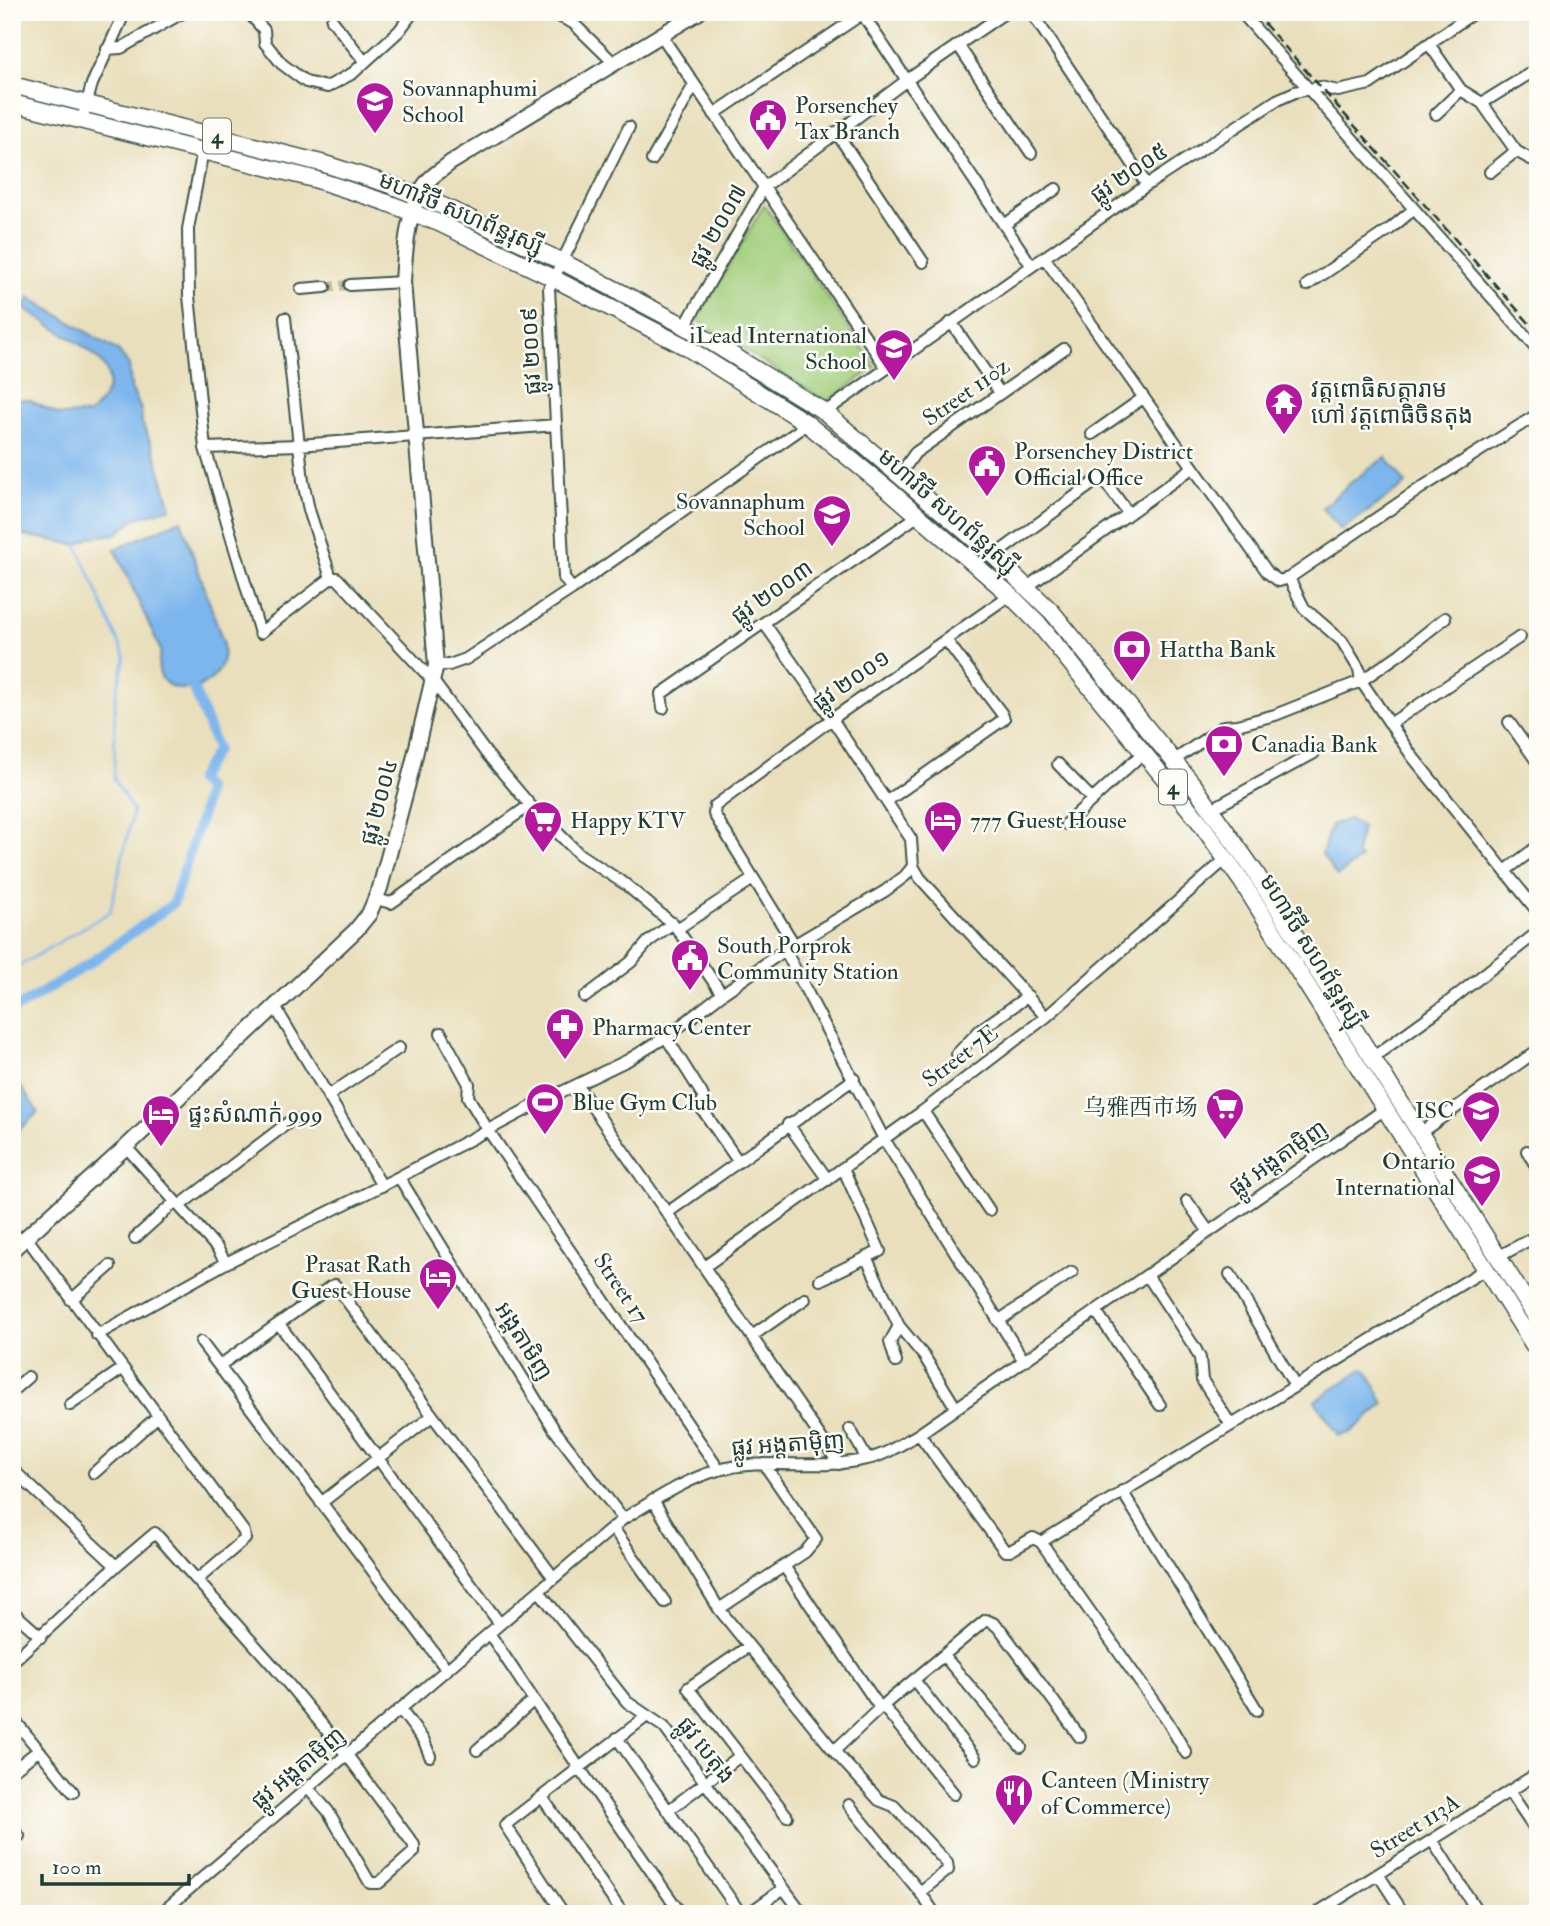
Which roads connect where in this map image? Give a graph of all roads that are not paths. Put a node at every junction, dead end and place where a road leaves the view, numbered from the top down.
1 (125, 12) edge
2 (184, 12) edge
3 (248, 12) edge
4 (414, 12) edge
5 (550, 12) edge
6 (699, 12) edge
7 (1006, 12) edge
8 (1031, 12) edge
9 (1241, 12) edge
10 (1475, 12) edge
11 (862, 13) edge
12 (332, 20) dead end
13 (660, 35) junction
14 (1429, 44) junction
15 (958, 45) junction
16 (107, 49) junction
17 (365, 62) junction
18 (614, 63) junction
19 (1538, 75) edge
20 (907, 80) junction
21 (12, 85) edge
22 (694, 85) junction
23 (1309, 90) junction
24 (1461, 90) junction
25 (12, 103) edge
26 (1482, 103) junction
27 (86, 104) junction
28 (714, 114) junction
29 (1436, 114) dead end
30 (82, 120) junction
31 (629, 127) dead end
32 (836, 132) junction
33 (203, 150) junction
34 (1516, 151) junction
35 (1031, 153) dead end
36 (1538, 156) edge
37 (652, 160) dead end
38 (1490, 173) dead end
39 (1147, 185) junction
40 (764, 187) junction
41 (1056, 189) dead end
42 (419, 197) junction
43 (1414, 209) junction
44 (414, 213) junction
45 (1004, 225) junction
46 (1044, 257) junction
47 (561, 261) junction
48 (923, 262) dead end
49 (1031, 265) junction
50 (553, 278) junction
51 (403, 282) junction
52 (350, 285) tunnel mouth
53 (1307, 285) dead end
54 (326, 287) tunnel mouth
55 (302, 289) dead end
56 (285, 318) dead end
57 (951, 322) junction
58 (685, 326) junction
59 (1064, 349) dead end
60 (1538, 350) edge
61 (886, 367) junction
62 (1000, 393) junction
63 (1143, 398) junction
64 (825, 412) junction
65 (1538, 414) edge
66 (805, 422) junction
67 (556, 425) junction
68 (417, 434) junction
69 (1092, 434) dead end
70 (299, 445) junction
71 (205, 448) junction
72 (1192, 468) junction
73 (899, 476) junction
74 (1128, 513) junction
75 (919, 515) junction
76 (993, 556) junction
77 (331, 578) junction
78 (1289, 578) junction
79 (1027, 587) junction
80 (572, 589) junction
81 (1010, 595) junction
82 (1445, 618) dead end
83 (764, 623) junction
84 (1520, 637) dead end
85 (946, 640) junction
86 (436, 665) junction
87 (433, 681) junction
88 (1361, 681) junction
89 (663, 708) dead end
90 (832, 719) junction
91 (1508, 722) dead end
92 (1390, 723) junction
93 (1144, 752) junction
94 (1314, 753) dead end
95 (1173, 761) junction
96 (1538, 763) edge
97 (1058, 764) dead end
98 (1195, 787) junction
99 (1181, 798) junction
100 (1092, 799) junction
101 (887, 801) junction
102 (530, 805) junction
103 (1212, 810) junction
104 (1066, 824) dead end
105 (1538, 846) edge
106 (1226, 859) junction
107 (913, 866) junction
108 (1505, 871) junction
109 (753, 878) junction
110 (376, 899) junction
111 (1538, 912) edge
112 (675, 926) junction
113 (1538, 932) edge
114 (789, 947) junction
115 (722, 993) junction
116 (1028, 996) junction
117 (585, 997) dead end
118 (1324, 997) junction
119 (275, 1007) junction
120 (1046, 1017) junction
121 (441, 1033) dead end
122 (666, 1037) junction
123 (399, 1048) dead end
124 (1538, 1050) edge
125 (957, 1054) dead end
126 (1372, 1058) junction
127 (854, 1079) junction
128 (576, 1086) junction
129 (328, 1096) junction
130 (1385, 1109) junction
131 (923, 1111) junction
132 (293, 1119) dead end
133 (788, 1124) junction
134 (488, 1130) junction
135 (1420, 1133) junction
136 (884, 1139) junction
137 (126, 1147) junction
138 (1527, 1152) dead end
139 (738, 1161) junction
140 (843, 1168) junction
141 (1538, 1169) edge
142 (399, 1177) junction
143 (828, 1180) junction
144 (382, 1186) junction
145 (1186, 1201) dead end
146 (177, 1204) junction
147 (989, 1210) dead end
148 (667, 1213) junction
149 (1209, 1232) junction
150 (1538, 1235) edge
151 (26, 1237) junction
152 (135, 1238) dead end
153 (12, 1250) edge
154 (866, 1257) junction
155 (1498, 1257) junction
156 (226, 1263) junction
157 (110, 1266) dead end
158 (704, 1267) junction
159 (1486, 1269) junction
160 (1072, 1272) dead end
161 (1230, 1274) dead end
162 (1147, 1275) junction
163 (820, 1280) dead end
164 (805, 1299) dead end
165 (71, 1300) junction
166 (1096, 1311) junction
167 (1538, 1320) edge
168 (999, 1321) junction
169 (279, 1324) junction
170 (900, 1326) junction
171 (97, 1335) junction
172 (752, 1336) junction
173 (201, 1342) dead end
174 (1538, 1352) edge
175 (1024, 1361) junction
176 (896, 1362) dead end
177 (219, 1366) junction
178 (122, 1369) junction
179 (28, 1377) dead end
180 (1295, 1386) junction
181 (12, 1391) edge
182 (70, 1405) dead end
183 (1160, 1405) dead end
184 (956, 1408) junction
185 (158, 1416) junction
186 (432, 1416) junction
187 (1231, 1425) junction
188 (850, 1429) dead end
189 (919, 1434) junction
190 (377, 1459) junction
191 (867, 1459) junction
192 (764, 1464) junction
193 (838, 1464) junction
194 (719, 1470) junction
195 (94, 1473) dead end
196 (14, 1475) edge
197 (1122, 1491) junction
198 (653, 1500) junction
199 (321, 1503) junction
200 (623, 1519) junction
201 (613, 1528) junction
202 (1041, 1542) junction
203 (116, 1566) junction
204 (784, 1566) junction
205 (554, 1578) junction
206 (197, 1580) junction
207 (539, 1591) junction
208 (665, 1602) dead end
209 (719, 1609) junction
210 (12, 1611) edge
211 (500, 1624) junction
212 (489, 1633) junction
213 (41, 1637) junction
214 (749, 1646) junction
215 (944, 1656) junction
216 (12, 1662) edge
217 (447, 1670) junction
218 (914, 1680) junction
219 (534, 1700) junction
220 (882, 1707) junction
221 (400, 1709) junction
222 (1256, 1710) dead end
223 (647, 1716) junction
224 (12, 1717) edge
225 (1080, 1737) dead end
226 (617, 1738) junction
227 (1021, 1747) dead end
228 (39, 1750) junction
229 (477, 1750) dead end
230 (834, 1751) junction
231 (1186, 1753) dead end
232 (346, 1755) junction
233 (430, 1756) dead end
234 (740, 1756) junction
235 (975, 1758) dead end
236 (580, 1769) junction
237 (12, 1771) edge
238 (1538, 1773) edge
239 (705, 1782) junction
240 (308, 1788) junction
241 (1509, 1791) junction
242 (73, 1792) dead end
243 (954, 1794) dead end
244 (542, 1797) junction
245 (849, 1805) dead end
246 (668, 1810) junction
247 (787, 1816) dead end
248 (1537, 1830) edge
249 (1432, 1840) junction
250 (1378, 1874) junction
251 (784, 1888) junction
252 (920, 1892) junction
253 (1322, 1912) edge
254 (160, 1914) edge
255 (564, 1914) edge
256 (622, 1914) edge
257 (681, 1914) edge
258 (741, 1914) edge
259 (748, 1914) edge
260 (803, 1914) edge
261 (935, 1914) edge
262 (1404, 1914) edge
263 (1479, 1914) edge

1 - 16 street
2 - 16 street
3 - 17 street
4 - 17 street
5 - 18 street
6 - 13 main road
7 - 15 street, ផ្លូវ ២០០៧
8 - 39 street
9 - 23 street
10 - 14 street, ផ្លូវ ២០០៥
11 - 20 street
11 - 28 street
12 - 17 street
13 - 18 main road
13 - 22 street
14 - 23 street, ផ្លូវ ២០០៥
14 - 24 street
15 - 20 street, ផ្លូវ ២០០៧
15 - 35 street
16 - 27 street
18 - 42 main road
19 - 26 street
20 - 32 street, ផ្លូវ ២០០៧
20 - 45 street
21 - 27 highway, មហាវិថី សហព័ន្ធរុស្ស៊ី / 4
22 - 28 street
22 - 37 street
23 - 39 street, ផ្លូវ ២០០៥
23 - 43 street
24 - 26 street
24 - 29 street
25 - 30 highway, មហាវិថី សហព័ន្ធរុស្ស៊ី / 4
26 - 34 street
27 - 30 street
27 - 42 highway, មហាវិថី សហព័ន្ធរុស្ស៊ី / 4
28 - 40 street
30 - 33 highway, មហាវិថី សហព័ន្ធរុស្ស៊ី / 4
31 - 47 street, ផ្លូវ ២០០៩
32 - 40 street, ផ្លូវ ២០០៧
32 - 48 street
33 - 44 highway, មហាវិថី សហព័ន្ធរុស្ស៊ី / 4
33 - 71 street
34 - 36 street
34 - 38 street
39 - 46 street, ផ្លូវ ២០០៥
40 - 58 street, ផ្លូវ ២០០៧
40 - 61 street
41 - 45 street
42 - 44 main road, ផ្លូវ ២០០៤
42 - 47 highway, មហាវិថី សហព័ន្ធរុស្ស៊ី / 4
43 - 53 street
43 - 60 street
44 - 50 highway, មហាវិថី សហព័ន្ធរុស្ស៊ី / 4
44 - 51 main road, ផ្លូវ ២០០៤
45 - 49 street
46 - 49 street, ផ្លូវ ២០០៥
46 - 63 street
47 - 50 street, ផ្លូវ ២០០៩
47 - 58 highway, មហាវិថី សហព័ន្ធរុស្ស៊ី / 4
49 - 57 street, ផ្លូវ ២០០៥
50 - 66 highway, មហាវិថី សហព័ន្ធរុស្ស៊ី / 4
50 - 67 street, ផ្លូវ ២០០៩
51 - 52 street
51 - 68 main road, ផ្លូវ ២០០៤
54 - 55 street
56 - 70 street
57 - 61 street, ផ្លូវ ២០០៥
57 - 62 street
58 - 64 highway, មហាវិថី សហព័ន្ធរុស្ស៊ី / 4
59 - 62 street, Street 110z
61 - 64 street, ផ្លូវ ២០០៥
62 - 73 street, Street 110z
63 - 69 street
63 - 72 street
64 - 73 highway, មហាវិថី សហព័ន្ធរុស្ស៊ី / 4
65 - 78 street
66 - 75 highway, មហាវិថី សហព័ន្ធរុស្ស៊ី / 4
66 - 80 street
67 - 68 street
67 - 80 street, ផ្លូវ ២០០៩
68 - 70 street
68 - 86 main road, ផ្លូវ ២០០៤
70 - 71 street
70 - 77 street
71 - 77 street
72 - 74 street
72 - 78 street
73 - 76 highway, មហាវិថី សហព័ន្ធរុស្ស៊ី / 4
74 - 76 street
74 - 79 street
75 - 81 highway, មហាវិថី សហព័ន្ធរុស្ស៊ី / 4
75 - 83 street, ផ្លូវ ២០០៣
76 - 79 highway, មហាវិថី សហព័ន្ធរុស្ស៊ី / 4
77 - 87 street
78 - 88 street
79 - 95 highway, មហាវិថី សហព័ន្ធរុស្ស៊ី / 4
80 - 86 street
81 - 85 street, ផ្លូវ ២០០១
81 - 93 highway, មហាវិថី សហព័ន្ធរុស្ស៊ី / 4
82 - 88 street
83 - 89 street, ផ្លូវ ២០០៣
83 - 90 street
84 - 92 street
85 - 90 street, ផ្លូវ ២០០១
85 - 101 street
86 - 87 main road, ផ្លូវ ២០០៤
87 - 102 street
87 - 110 main road, ផ្លូវ ២០០៤
88 - 92 street
88 - 95 street
90 - 101 street
90 - 109 street, ផ្លូវ ២០០១
91 - 96 street
92 - 108 street
93 - 99 highway, មហាវិថី សហព័ន្ធរុស្ស៊ី / 4
93 - 100 street
94 - 103 street
95 - 98 highway, មហាវិថី សហព័ន្ធរុស្ស៊ី / 4
97 - 100 street
98 - 99 highway
98 - 103 highway, មហាវិថី សហព័ន្ធរុស្ស៊ី / 4
99 - 106 highway, មហាវិថី សហព័ន្ធរុស្ស៊ី / 4
100 - 104 street
101 - 107 street
102 - 110 street
102 - 112 street
103 - 118 highway, មហាវិថី សហព័ន្ធរុស្ស៊ី / 4
105 - 108 street
106 - 118 highway, មហាវិថី សហព័ន្ធរុស្ស៊ី / 4
106 - 120 street, Street 7E
107 - 114 street
107 - 116 street
108 - 111 street
109 - 112 street
109 - 114 street
110 - 119 main road, ផ្លូវ ២០០៤
112 - 115 street
112 - 117 street
113 - 126 street
114 - 115 street
114 - 127 street
115 - 122 street
116 - 120 street
116 - 125 street
118 - 126 highway, មហាវិថី សហព័ន្ធរុស្ស៊ី / 4
118 - 130 highway, មហាវិថី សហព័ន្ធរុស្ស៊ី / 4
119 - 129 street
119 - 137 main road, ផ្លូវ ២០០៤
120 - 131 street, Street 7E
121 - 134 street, Street 17
122 - 128 street
122 - 139 street
123 - 129 street
124 - 135 street
126 - 135 highway, មហាវិថី សហព័ន្ធរុស្ស៊ី / 4
127 - 133 street
127 - 136 street
128 - 134 street
128 - 148 street
129 - 144 street
130 - 149 street, ផ្លូវ អង្តតាម៉ិញ
130 - 159 highway, មហាវិថី សហព័ន្ធរុស្ស៊ី / 4
131 - 136 street, Street 7E
131 - 147 street
132 - 146 street
133 - 139 street
133 - 143 street
134 - 142 street
134 - 194 street, Street 17
135 - 155 highway, មហាវិថី សហព័ន្ធរុស្ស៊ី / 4
136 - 140 street, Street 7E
136 - 168 street
137 - 146 street
137 - 151 main road, ផ្លូវ ២០០៤
138 - 141 street
139 - 148 street
140 - 143 street, Street 7E
140 - 154 street
142 - 144 street
142 - 200 street, អង្គតាមិញ
143 - 158 street, Street 7E
144 - 156 street
145 - 149 street
146 - 152 street
146 - 156 street
148 - 158 street
149 - 162 street, ផ្លូវ អង្តតាម៉ិញ
150 - 155 street
151 - 153 main road, ផ្លូវ ២០០៤
151 - 165 street
154 - 163 street
154 - 170 street
155 - 167 highway, មហាវិថី សហព័ន្ធរុស្ស៊ី / 4
156 - 171 street
157 - 165 street
158 - 172 street
159 - 174 highway, មហាវិថី សហព័ន្ធរុស្ស៊ី / 4
159 - 180 street
160 - 168 street
161 - 180 street
162 - 166 street, ផ្លូវ អង្តតាម៉ិញ
162 - 187 street
164 - 172 street
165 - 171 street
166 - 175 street, ផ្លូវ អង្តតាម៉ិញ
166 - 183 street
168 - 175 street
169 - 177 street
169 - 186 street
169 - 190 street
170 - 176 street
170 - 184 street
171 - 178 street
172 - 193 street
173 - 177 street
175 - 184 street, ផ្លូវ អង្តតាម៉ិញ
177 - 199 street
178 - 182 street
178 - 185 street
179 - 181 street
180 - 187 street
184 - 189 street, ផ្លូវ អង្តតាម៉ិញ
185 - 195 street
185 - 206 street
186 - 190 street
186 - 205 street
187 - 197 street
188 - 191 street
189 - 191 street, ផ្លូវ អង្តតាម៉ិញ
189 - 202 street
190 - 199 street
190 - 211 street
191 - 193 street, ផ្លូវ អង្តតាម៉ិញ
192 - 193 street, ផ្លូវ អង្តតាម៉ិញ
192 - 194 street, ផ្លូវ អង្តតាម៉ិញ
192 - 204 street
194 - 198 street, ផ្លូវ អង្តតាម៉ិញ
196 - 203 street
197 - 202 street
197 - 222 street
198 - 200 street, ផ្លូវ អង្តតាម៉ិញ
198 - 209 street
199 - 217 street
200 - 201 street, ផ្លូវ អង្តតាម៉ិញ
201 - 205 street, ផ្លូវ អង្តតាម៉ិញ
201 - 208 street
202 - 231 street
203 - 206 street
203 - 213 street
204 - 209 street
204 - 220 street
205 - 207 street, ផ្លូវ អង្តតាម៉ិញ
206 - 232 street
207 - 211 street, ផ្លូវ អង្តតាម៉ិញ
207 - 223 street, ផ្លូវ បេតុង
209 - 214 street
210 - 213 street
211 - 212 street, ផ្លូវ អង្តតាម៉ិញ
212 - 217 street, ផ្លូវ អង្តតាម៉ិញ
212 - 219 street
213 - 216 street
214 - 230 street
214 - 234 street
215 - 218 street
215 - 225 street
215 - 227 street
217 - 221 street, ផ្លូវ អង្តតាម៉ិញ
218 - 220 street
218 - 235 street
219 - 229 street
219 - 236 street
220 - 230 street
220 - 243 street
221 - 232 street, ផ្លូវ អង្តតាម៉ិញ
221 - 233 street
223 - 226 street
223 - 239 street, ផ្លូវ បេតុង
224 - 228 street
226 - 236 street
226 - 246 street
228 - 237 street
228 - 242 street
230 - 252 street
232 - 240 street, ផ្លូវ អង្តតាម៉ិញ
232 - 240 street
234 - 239 street
234 - 247 street
236 - 244 street
236 - 257 street
238 - 241 street, Street 113A
239 - 246 street
239 - 251 street, ផ្លូវ បេតុង
240 - 254 street, ផ្លូវ អង្តតាម៉ិញ
241 - 248 street
241 - 249 street, Street 113A
244 - 255 street
244 - 256 street
245 - 252 street
246 - 258 street
249 - 250 street, Street 113A
249 - 263 street
250 - 253 street, Street 113A
250 - 262 street
251 - 259 street
251 - 260 street, ផ្លូវ បេតុង
252 - 261 street

